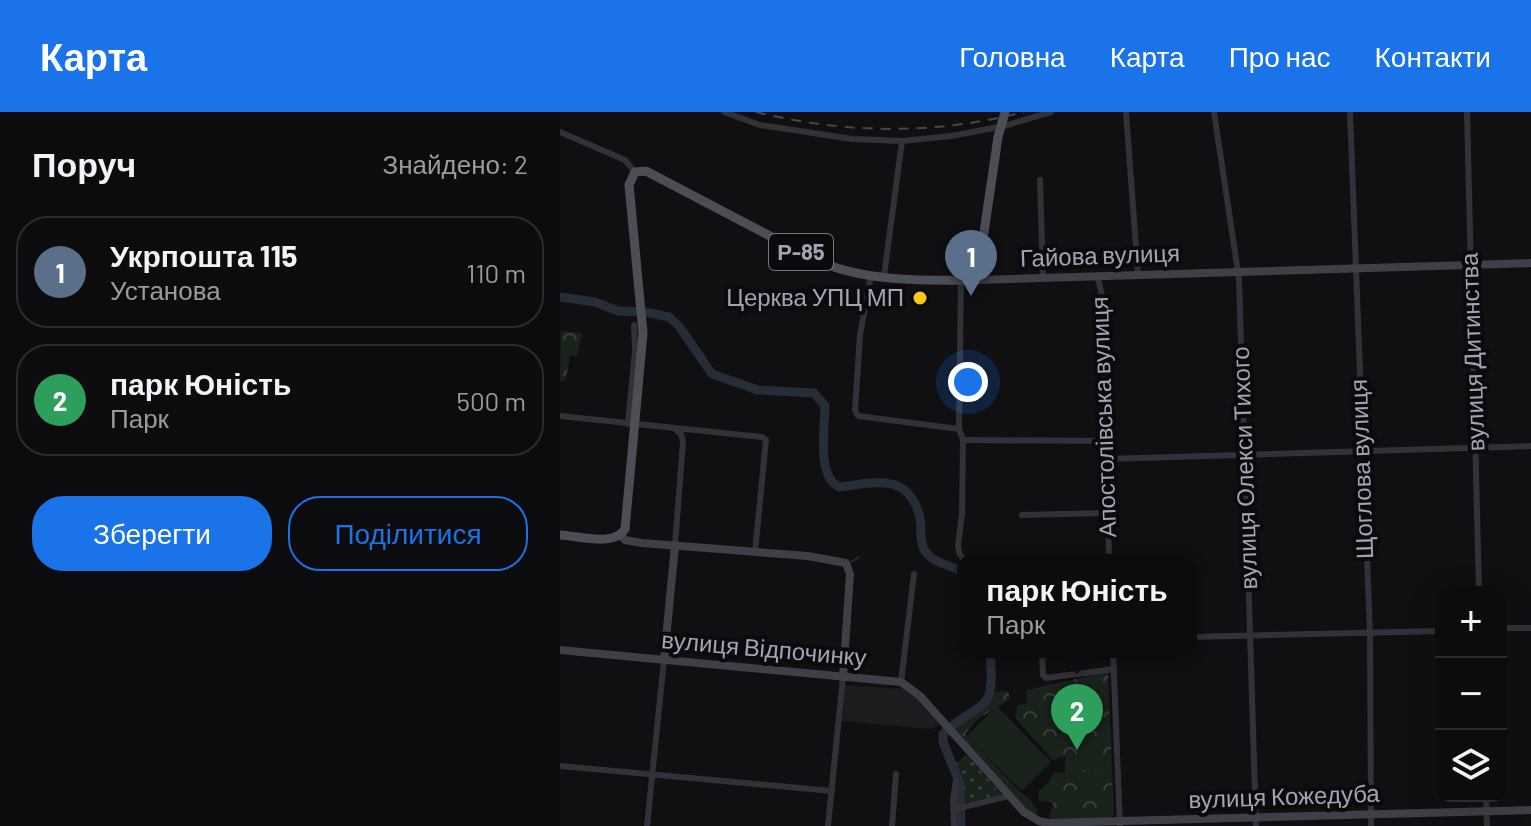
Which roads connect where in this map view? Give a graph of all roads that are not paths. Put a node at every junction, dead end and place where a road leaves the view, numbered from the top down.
1 (724, 112) edge
2 (1005, 112) edge
3 (1051, 112) edge
4 (1126, 112) edge
5 (1214, 112) edge
6 (1350, 112) edge
7 (1467, 112) edge
8 (560, 132) edge
9 (902, 141) junction
10 (635, 172) junction
11 (1040, 180) dead end
12 (1531, 263) edge
13 (1470, 266) junction
14 (1356, 268) junction
15 (1238, 271) junction
16 (1138, 274) junction
17 (871, 275) junction
18 (1097, 275) junction
19 (884, 276) junction
20 (1043, 278) junction
21 (961, 280) junction
22 (977, 280) junction
23 (560, 416) edge
24 (631, 425) junction
25 (675, 429) junction
26 (959, 429) junction
27 (963, 440) junction
28 (1107, 441) junction
29 (1531, 446) edge
30 (1476, 447) junction
31 (1361, 452) junction
32 (1245, 454) junction
33 (1107, 459) junction
34 (1107, 513) junction
35 (1022, 515) dead end
36 (560, 535) edge
37 (621, 536) junction
38 (675, 545) junction
39 (755, 552) junction
40 (960, 554) edge
41 (1109, 554) edge
42 (914, 574) dead end
43 (1479, 586) edge
44 (1507, 628) edge
45 (1531, 628) edge
46 (1435, 631) edge
47 (1370, 635) junction
48 (1250, 636) junction
49 (1197, 637) edge
50 (560, 650) edge
51 (1043, 658) edge
52 (1113, 658) edge
53 (664, 660) junction
54 (1114, 669) junction
55 (843, 677) junction
56 (901, 682) junction
57 (560, 766) edge
58 (652, 774) junction
59 (896, 774) dead end
60 (956, 781) dead end
61 (832, 791) junction
62 (1009, 796) junction
63 (1486, 802) edge
64 (960, 808) junction
65 (1531, 810) edge
66 (1487, 812) junction
67 (1370, 815) junction
68 (1256, 822) edge
69 (1038, 824) edge
70 (1120, 824) edge
71 (647, 826) edge
72 (828, 826) edge
73 (892, 826) edge
74 (954, 826) edge
75 (1371, 826) edge
76 (1487, 826) edge

1 - 9 street
2 - 22 main road, bridge
3 - 9 street
4 - 16 street
5 - 15 street, вулиця Олекси Тихого
6 - 14 street, Щоглова вулиця
7 - 13 street, вулиця Дитинства
8 - 10 street
9 - 19 street
10 - 17 main road, Гайова вулиця / Р-85
10 - 24 main road
11 - 20 street
12 - 13 street, Гайова вулиця
13 - 14 street, Гайова вулиця
13 - 30 street, вулиця Дитинства
14 - 15 street, Гайова вулиця
14 - 31 street, Щоглова вулиця
15 - 16 street, Гайова вулиця
15 - 32 street, вулиця Олекси Тихого
16 - 18 street, Гайова вулиця
17 - 19 main road, Гайова вулиця / Р-85
17 - 26 street
18 - 20 street, Гайова вулиця
18 - 28 street, Апостолівська вулиця
19 - 21 main road, Гайова вулиця / Р-85
20 - 22 street, Гайова вулиця
21 - 22 main road, Гайова вулиця / Р-85
21 - 26 street
23 - 24 street
24 - 25 street
24 - 37 main road
25 - 38 street
25 - 39 street
26 - 27 street
27 - 28 street
27 - 40 street
28 - 33 street, Апостолівська вулиця
29 - 30 street
30 - 31 street
30 - 43 street, вулиця Дитинства
31 - 32 street
31 - 47 street, Щоглова вулиця
32 - 33 street
32 - 48 street, вулиця Олекси Тихого
33 - 34 street, Апостолівська вулиця
34 - 35 street
34 - 41 street, Апостолівська вулиця
36 - 37 main road
37 - 38 street
38 - 39 street
38 - 53 street
39 - 55 street
42 - 56 street
44 - 45 street
46 - 47 street
47 - 48 street
47 - 67 street, Щоглова вулиця
48 - 49 street
48 - 68 street, вулиця Олекси Тихого
50 - 53 street, вулиця Відпочинку
51 - 54 street
52 - 54 street
53 - 55 street, вулиця Відпочинку
53 - 58 street
54 - 70 street
55 - 56 street, вулиця Відпочинку
55 - 61 street
56 - 62 street
57 - 58 street
58 - 61 street
58 - 71 street
59 - 73 street
60 - 64 street
61 - 72 street
62 - 64 street
62 - 69 street
63 - 66 street
64 - 74 street
65 - 66 street, вулиця Кожедуба
66 - 67 street, вулиця Кожедуба
66 - 76 street
67 - 68 street, вулиця Кожедуба
67 - 75 street, Щоглова вулиця
68 - 70 street, вулиця Кожедуба
69 - 70 street, вулиця Кожедуба

